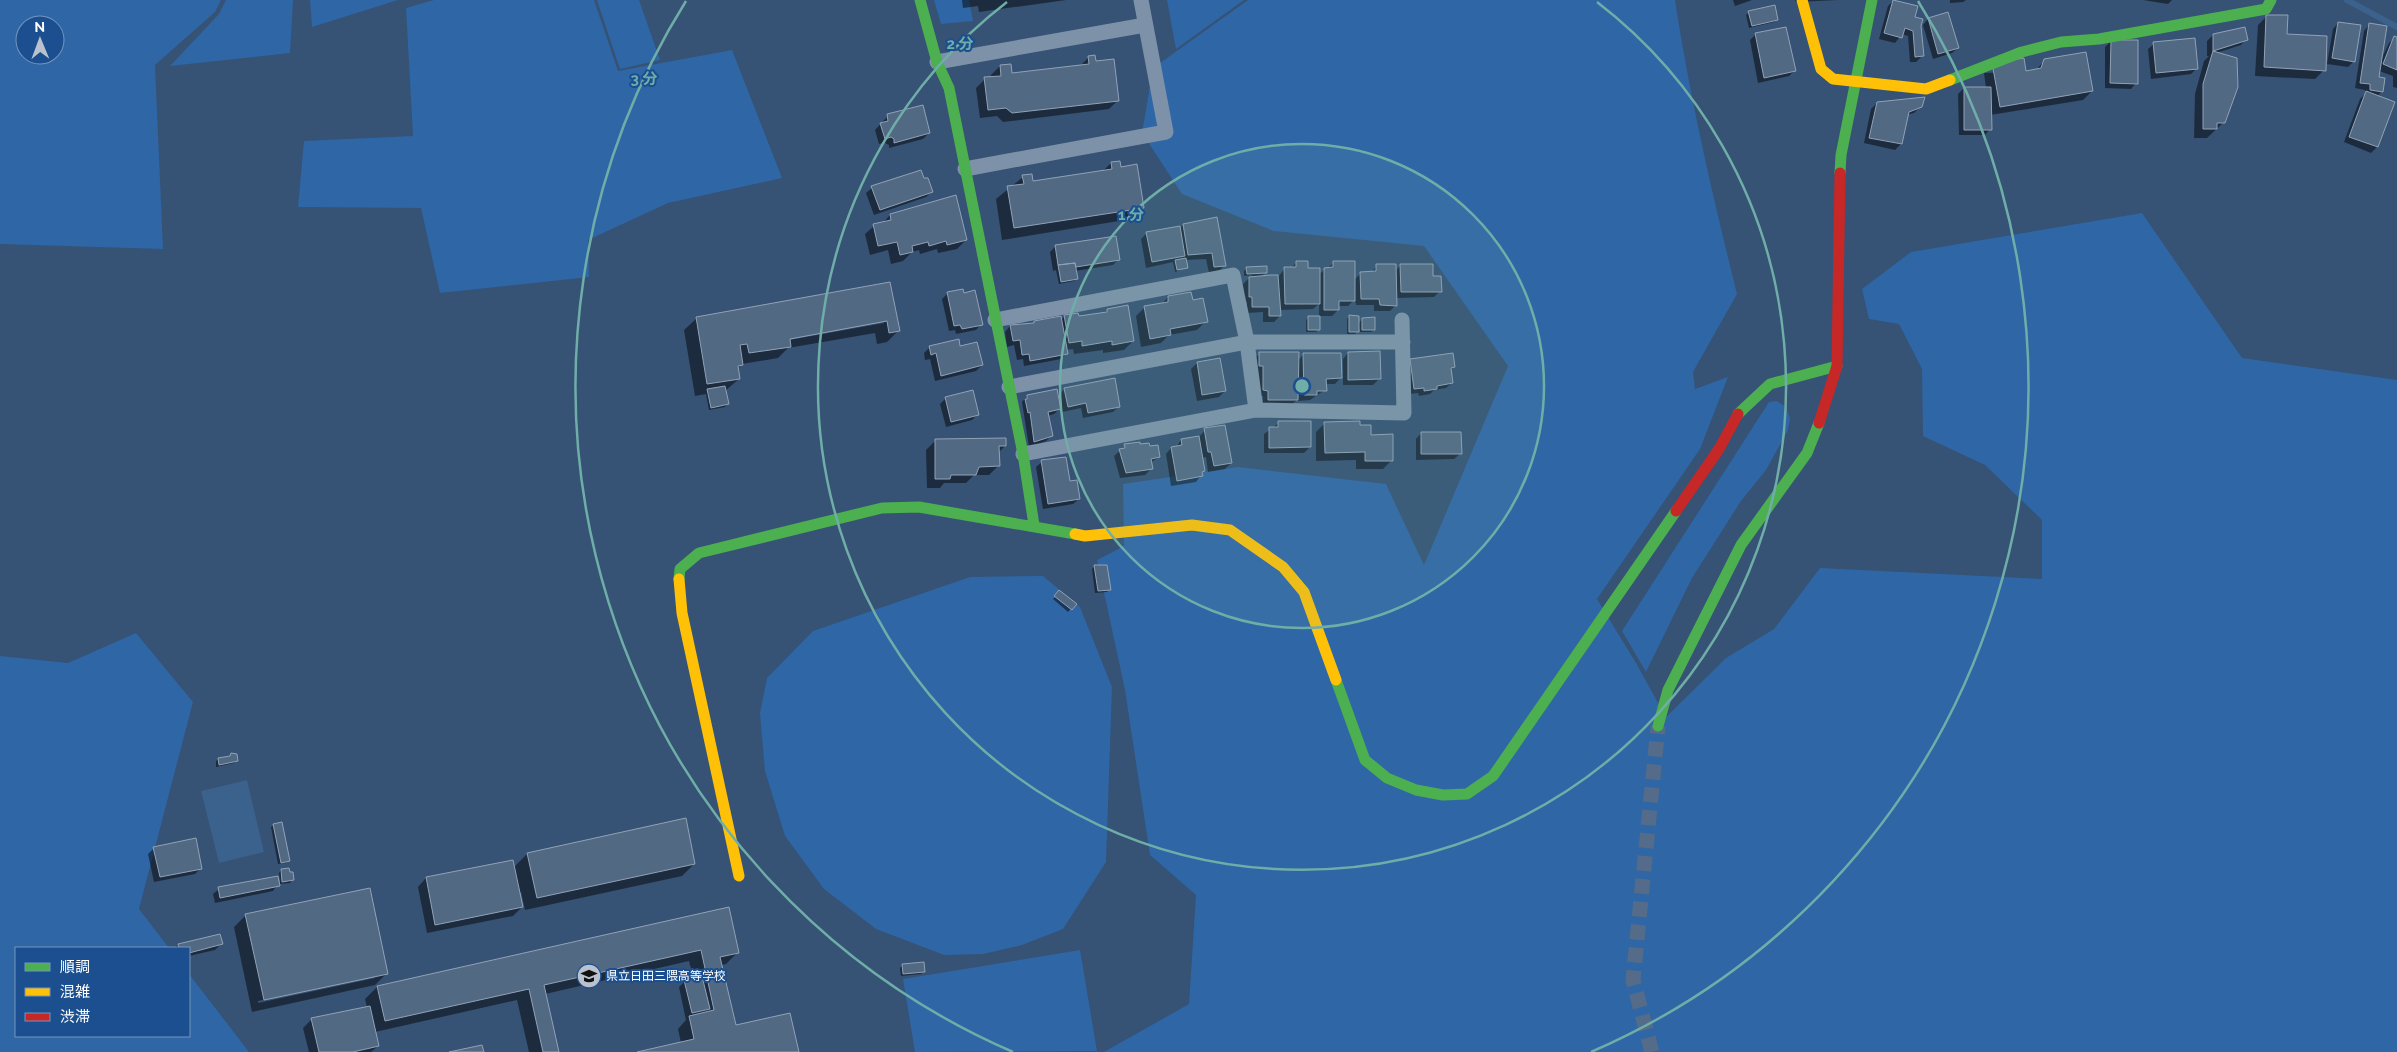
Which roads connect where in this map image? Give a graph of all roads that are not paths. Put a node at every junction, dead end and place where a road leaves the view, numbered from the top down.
1 (920, 0) edge
2 (1141, 0) edge
3 (1802, 0) edge
4 (1872, 0) edge
5 (2271, 0) edge
6 (1145, 25) junction
7 (937, 62) junction
8 (1854, 80) junction
9 (965, 169) junction
10 (995, 320) junction
11 (1402, 320) dead end
12 (1247, 342) junction
13 (1403, 342) junction
14 (1837, 366) junction
15 (1009, 387) junction
16 (1256, 410) junction
17 (1023, 454) junction
18 (1034, 525) junction
19 (1658, 726) tunnel mouth
20 (739, 876) dead end

1 - 7 street
2 - 6 street
3 - 8 street
4 - 8 street
5 - 8 street
6 - 7 street
6 - 9 street
7 - 9 street
8 - 14 street
9 - 10 street
10 - 12 street
10 - 15 street
11 - 13 street
12 - 13 street
12 - 15 street
12 - 16 street
13 - 16 street
14 - 18 street
14 - 19 street
15 - 17 street
16 - 17 street
17 - 18 street
18 - 20 street

